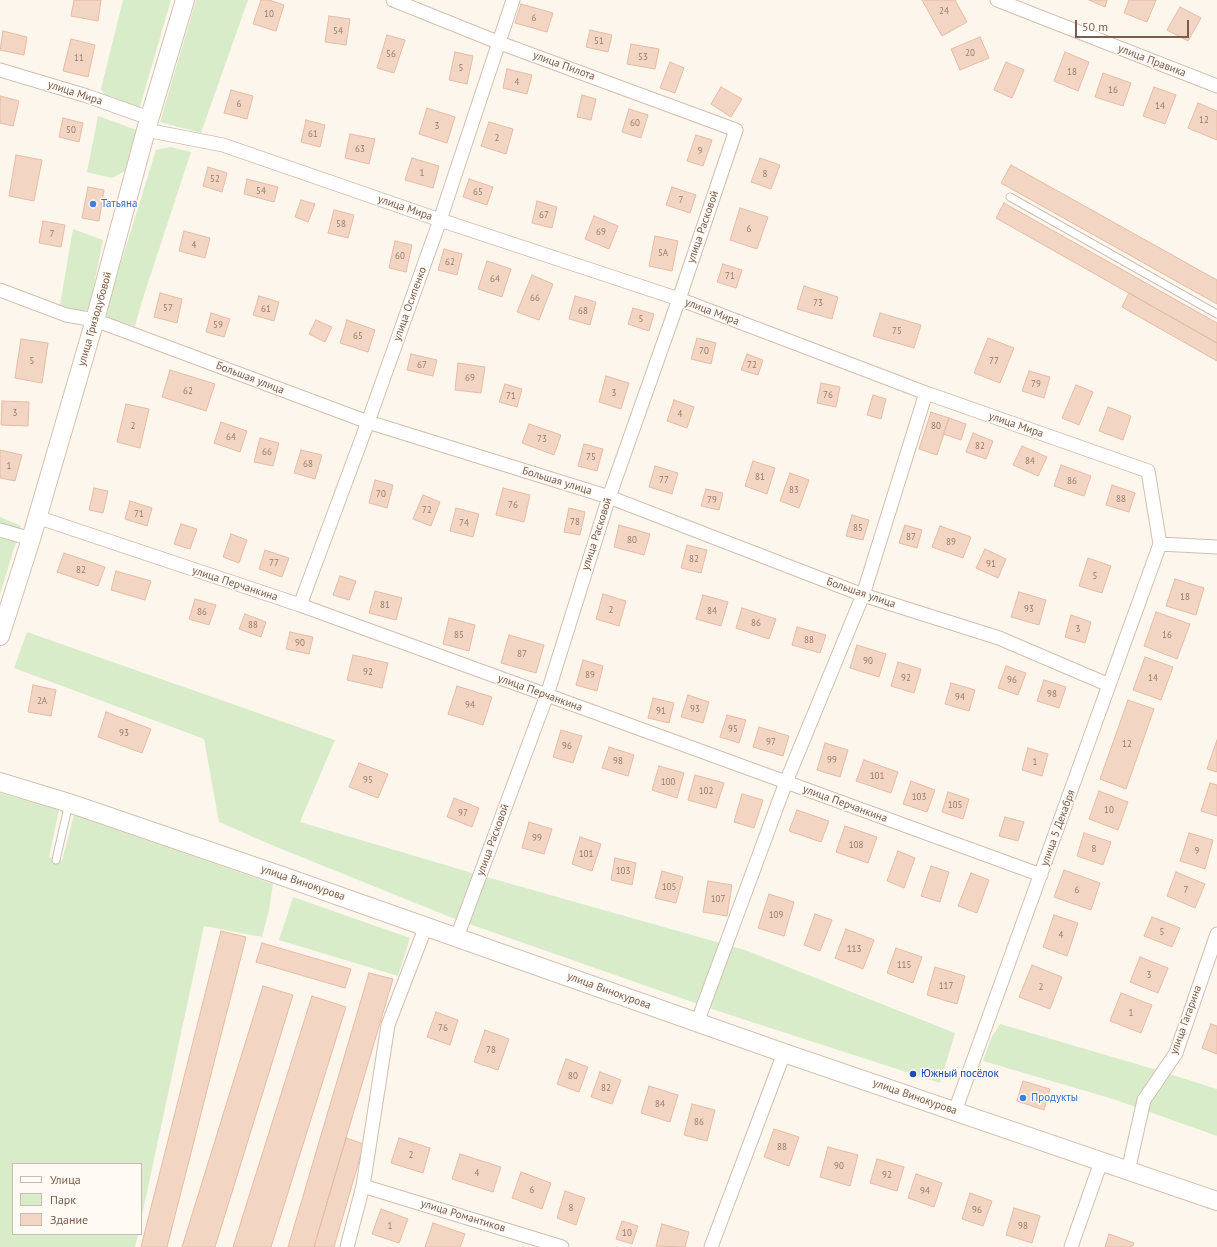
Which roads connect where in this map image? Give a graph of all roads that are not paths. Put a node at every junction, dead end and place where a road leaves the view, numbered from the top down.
1 (185, 0) edge
2 (392, 0) edge
3 (513, 0) edge
4 (998, 0) edge
5 (500, 43) junction
6 (0, 70) edge
7 (1217, 86) edge
8 (147, 124) junction
9 (736, 130) joint
10 (1010, 197) dead end
11 (440, 220) junction
12 (0, 290) edge
13 (679, 299) junction
14 (1217, 314) edge
15 (95, 320) junction
16 (926, 393) junction
17 (368, 422) junction
18 (609, 497) junction
19 (37, 518) junction
20 (0, 530) edge
21 (31, 539) junction
22 (1160, 544) junction
23 (1217, 548) edge
24 (863, 595) junction
25 (300, 606) junction
26 (0, 636) edge
27 (1109, 684) junction
28 (547, 695) junction
29 (0, 782) edge
30 (786, 782) junction
31 (70, 803) junction
32 (56, 860) dead end
33 (1041, 875) junction
34 (426, 926) junction
35 (1217, 934) edge
36 (457, 937) junction
37 (697, 1023) junction
38 (784, 1053) junction
39 (955, 1111) junction
40 (1101, 1162) junction
41 (1128, 1171) junction
42 (363, 1186) junction
43 (1217, 1201) edge
44 (347, 1247) edge
45 (562, 1247) edge
46 (711, 1247) edge
47 (1071, 1247) edge

1 - 8 main road, улица Гризодубовой
2 - 5 street, улица Пилота
3 - 5 street, улица Осипенко
4 - 7 street, улица Правика
5 - 9 street, улица Пилота
5 - 11 street, улица Осипенко
6 - 8 street, улица Мира
8 - 11 street, улица Мира
8 - 15 main road, улица Гризодубовой
9 - 13 street, улица Расковой
10 - 14 lane
11 - 13 street, улица Мира
11 - 17 street, улица Осипенко
12 - 15 street, Большая улица
13 - 16 street, улица Мира
13 - 18 street, улица Расковой
15 - 17 street, Большая улица
15 - 19 main road, улица Гризодубовой
16 - 22 street, улица Мира
16 - 24 street
17 - 18 street, Большая улица
17 - 25 street, улица Осипенко
18 - 24 street, Большая улица
18 - 28 street, улица Расковой
19 - 21 main road, улица Гризодубовой
19 - 25 street, улица Перчанкина
20 - 21 street
21 - 26 main road, улица Гризодубовой
22 - 23 street
22 - 27 street, улица 5 Декабря
24 - 27 street, Большая улица
24 - 30 street
25 - 28 street, улица Перчанкина
27 - 33 street, улица 5 Декабря
28 - 30 street, улица Перчанкина
28 - 36 street, улица Расковой
29 - 31 main road, улица Винокурова
30 - 33 street, улица Перчанкина
30 - 37 street
31 - 32 lane
31 - 34 main road, улица Винокурова
33 - 39 street, улица 5 Декабря
34 - 36 main road, улица Винокурова
34 - 42 street
35 - 41 street, улица Гагарина
36 - 37 main road, улица Винокурова
37 - 38 main road, улица Винокурова
38 - 39 main road, улица Винокурова
38 - 46 street
39 - 40 main road, улица Винокурова
40 - 41 main road, улица Винокурова
40 - 47 street
41 - 43 main road, улица Винокурова
42 - 44 street
42 - 45 street, улица Романтиков

